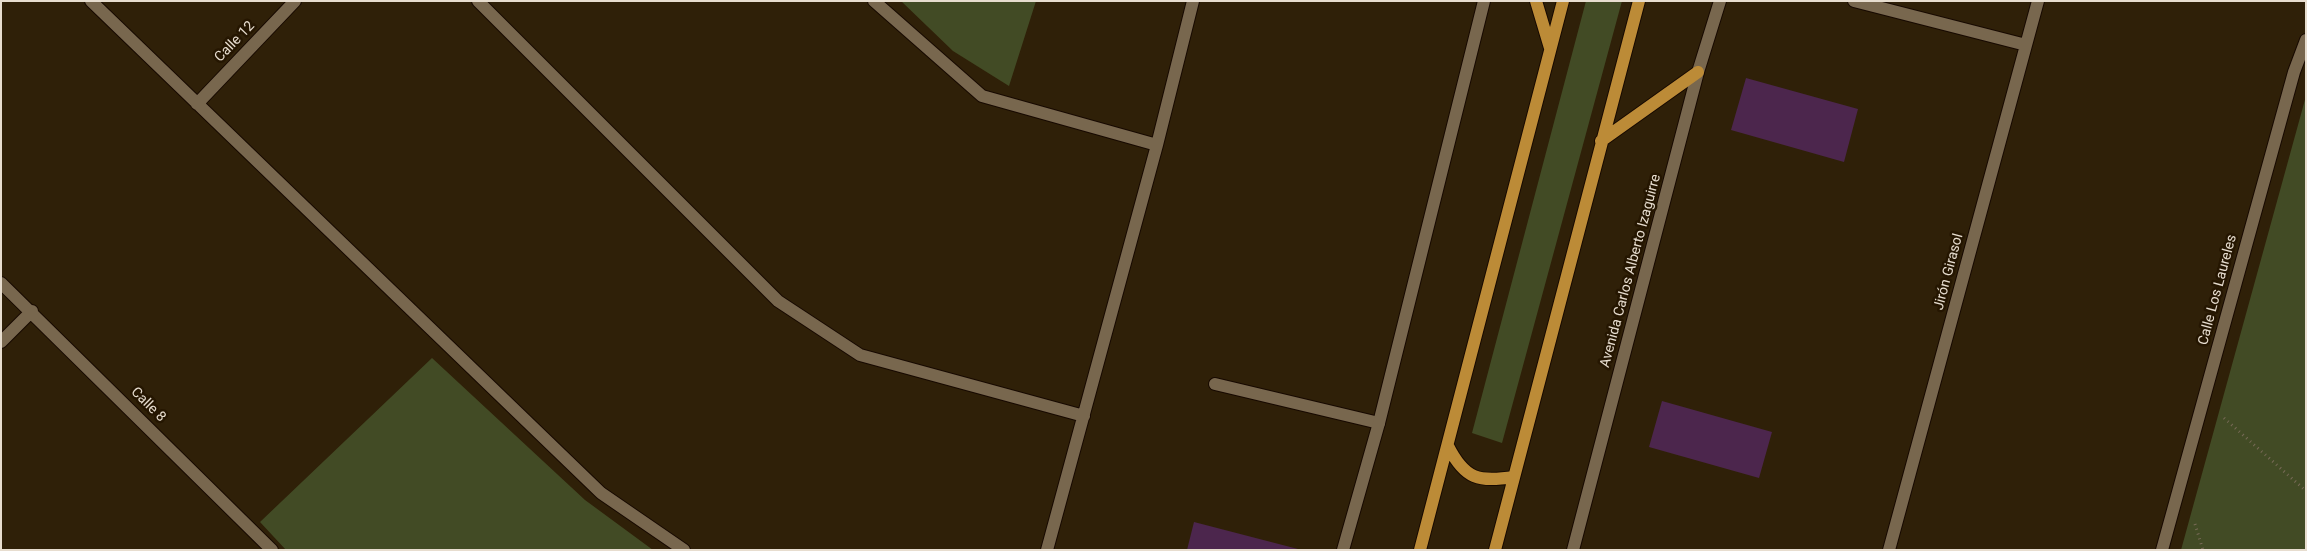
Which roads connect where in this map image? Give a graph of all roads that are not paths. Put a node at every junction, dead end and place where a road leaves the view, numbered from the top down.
1 (91, 1) edge
2 (295, 1) edge
3 (478, 1) edge
4 (874, 1) edge
5 (1193, 1) edge
6 (1484, 1) edge
7 (1536, 1) edge
8 (1563, 1) edge
9 (1639, 1) edge
10 (1720, 1) edge
11 (1854, 1) edge
12 (2038, 1) edge
13 (2306, 40) edge
14 (2026, 45) junction
15 (1550, 48) junction
16 (1698, 72) junction
17 (197, 104) junction
18 (1602, 141) junction
19 (1157, 145) junction
20 (1, 283) edge
21 (32, 311) junction
22 (1, 342) edge
23 (1215, 384) dead end
24 (1084, 416) junction
25 (1379, 423) junction
26 (1448, 446) junction
27 (1514, 477) junction
28 (272, 550) edge
29 (684, 550) edge
30 (1047, 550) edge
31 (1343, 550) edge
32 (1420, 550) edge
33 (1495, 550) edge
34 (1573, 550) edge
35 (1889, 550) edge
36 (2162, 550) edge

1 - 17 street
2 - 17 street, Calle 12
3 - 24 street
4 - 19 street
5 - 19 street
6 - 25 street
7 - 15 main road
8 - 15 main road
9 - 18 main road
10 - 16 street, Avenida Carlos Alberto Izaguirre
11 - 14 street
12 - 14 street, Jirón Girasol
13 - 36 street, Calle Los Laureles
14 - 35 street, Jirón Girasol
15 - 26 main road
16 - 18 main road
16 - 34 street, Avenida Carlos Alberto Izaguirre
17 - 29 street
18 - 27 main road
19 - 24 street
20 - 21 street, Calle 8
21 - 22 street
21 - 28 street, Calle 8
23 - 25 street
24 - 30 street
25 - 31 street
26 - 27 main road
26 - 32 main road
27 - 33 main road

